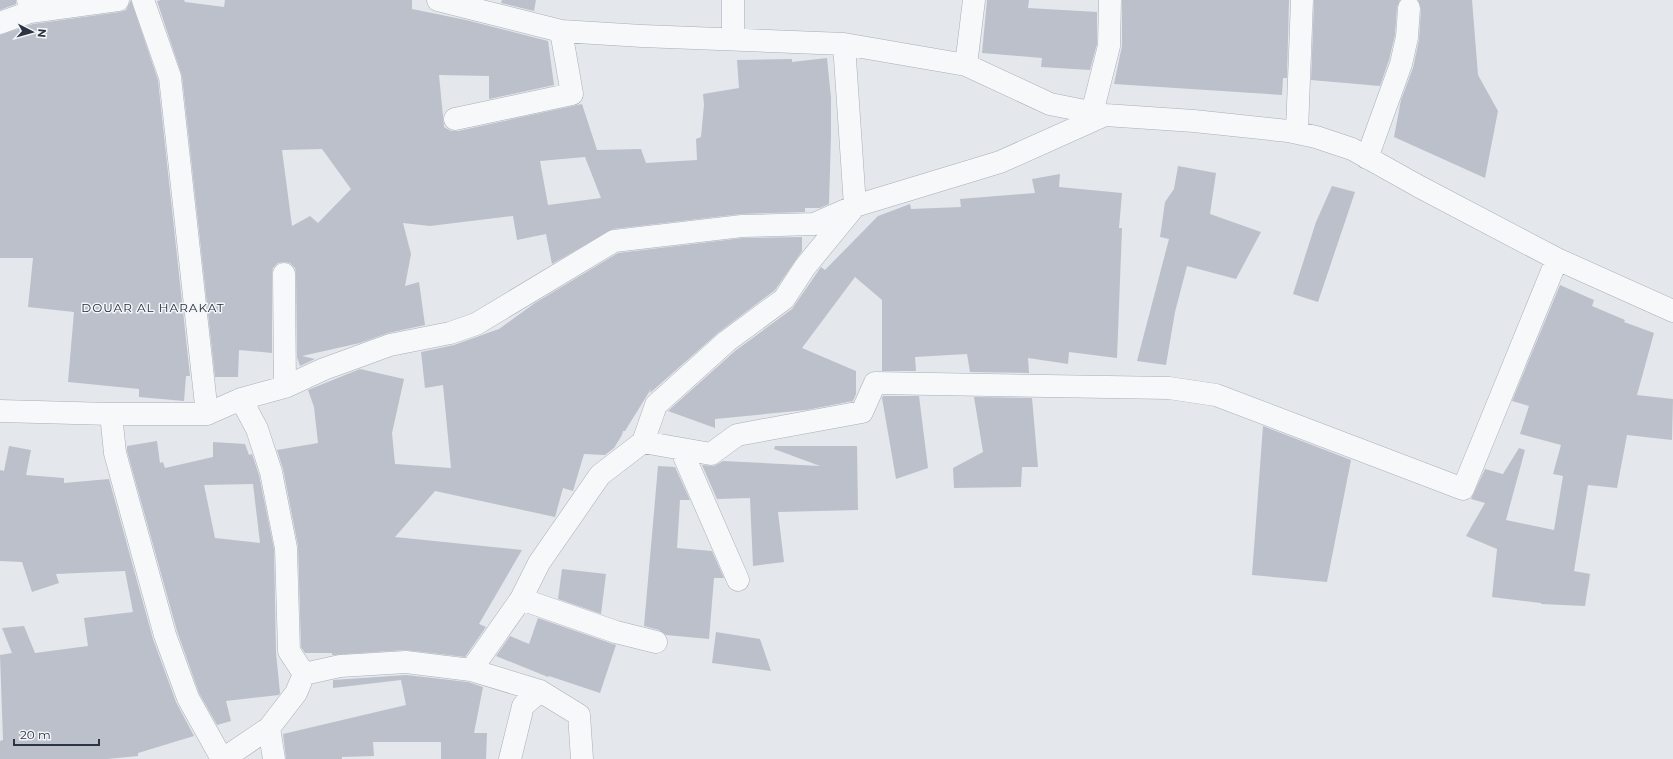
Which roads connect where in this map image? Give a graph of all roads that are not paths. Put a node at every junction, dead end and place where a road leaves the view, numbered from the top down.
1 (118, 0) edge
2 (144, 0) edge
3 (438, 0) edge
4 (733, 0) edge
5 (974, 0) edge
6 (1110, 0) edge
7 (1302, 0) edge
8 (29, 6) edge
9 (1409, 8) dead end
10 (0, 23) edge
11 (561, 31) junction
12 (732, 39) junction
13 (844, 44) junction
14 (966, 65) junction
15 (1099, 114) junction
16 (455, 119) dead end
17 (1297, 132) junction
18 (1367, 158) junction
19 (855, 206) junction
20 (1557, 259) junction
21 (284, 274) dead end
22 (1673, 311) edge
23 (285, 387) junction
24 (241, 400) junction
25 (0, 411) edge
26 (111, 414) junction
27 (206, 414) junction
28 (643, 442) junction
29 (681, 449) junction
30 (738, 580) dead end
31 (521, 599) junction
32 (656, 642) dead end
33 (471, 670) junction
34 (304, 674) junction
35 (540, 691) junction
36 (269, 728) junction
37 (222, 759) edge
38 (274, 759) edge
39 (510, 759) edge
40 (582, 759) edge

1 - 8 street
2 - 27 street
3 - 11 street
4 - 12 street
5 - 14 street
6 - 15 street
7 - 17 street
8 - 10 street
9 - 18 street
11 - 12 street
11 - 16 street
12 - 13 street
13 - 14 street
13 - 19 street
14 - 15 street
15 - 17 street
15 - 19 street
17 - 18 street
18 - 20 street
19 - 23 street
19 - 28 street
20 - 22 street
20 - 29 street
21 - 23 street
23 - 24 street
24 - 27 street
24 - 34 street
25 - 26 street
26 - 27 street
26 - 37 street
28 - 29 street
28 - 31 street
29 - 30 street
31 - 32 street
31 - 33 street
33 - 34 street
33 - 35 street
34 - 36 street
35 - 39 street
35 - 40 street
36 - 37 street
36 - 38 street

